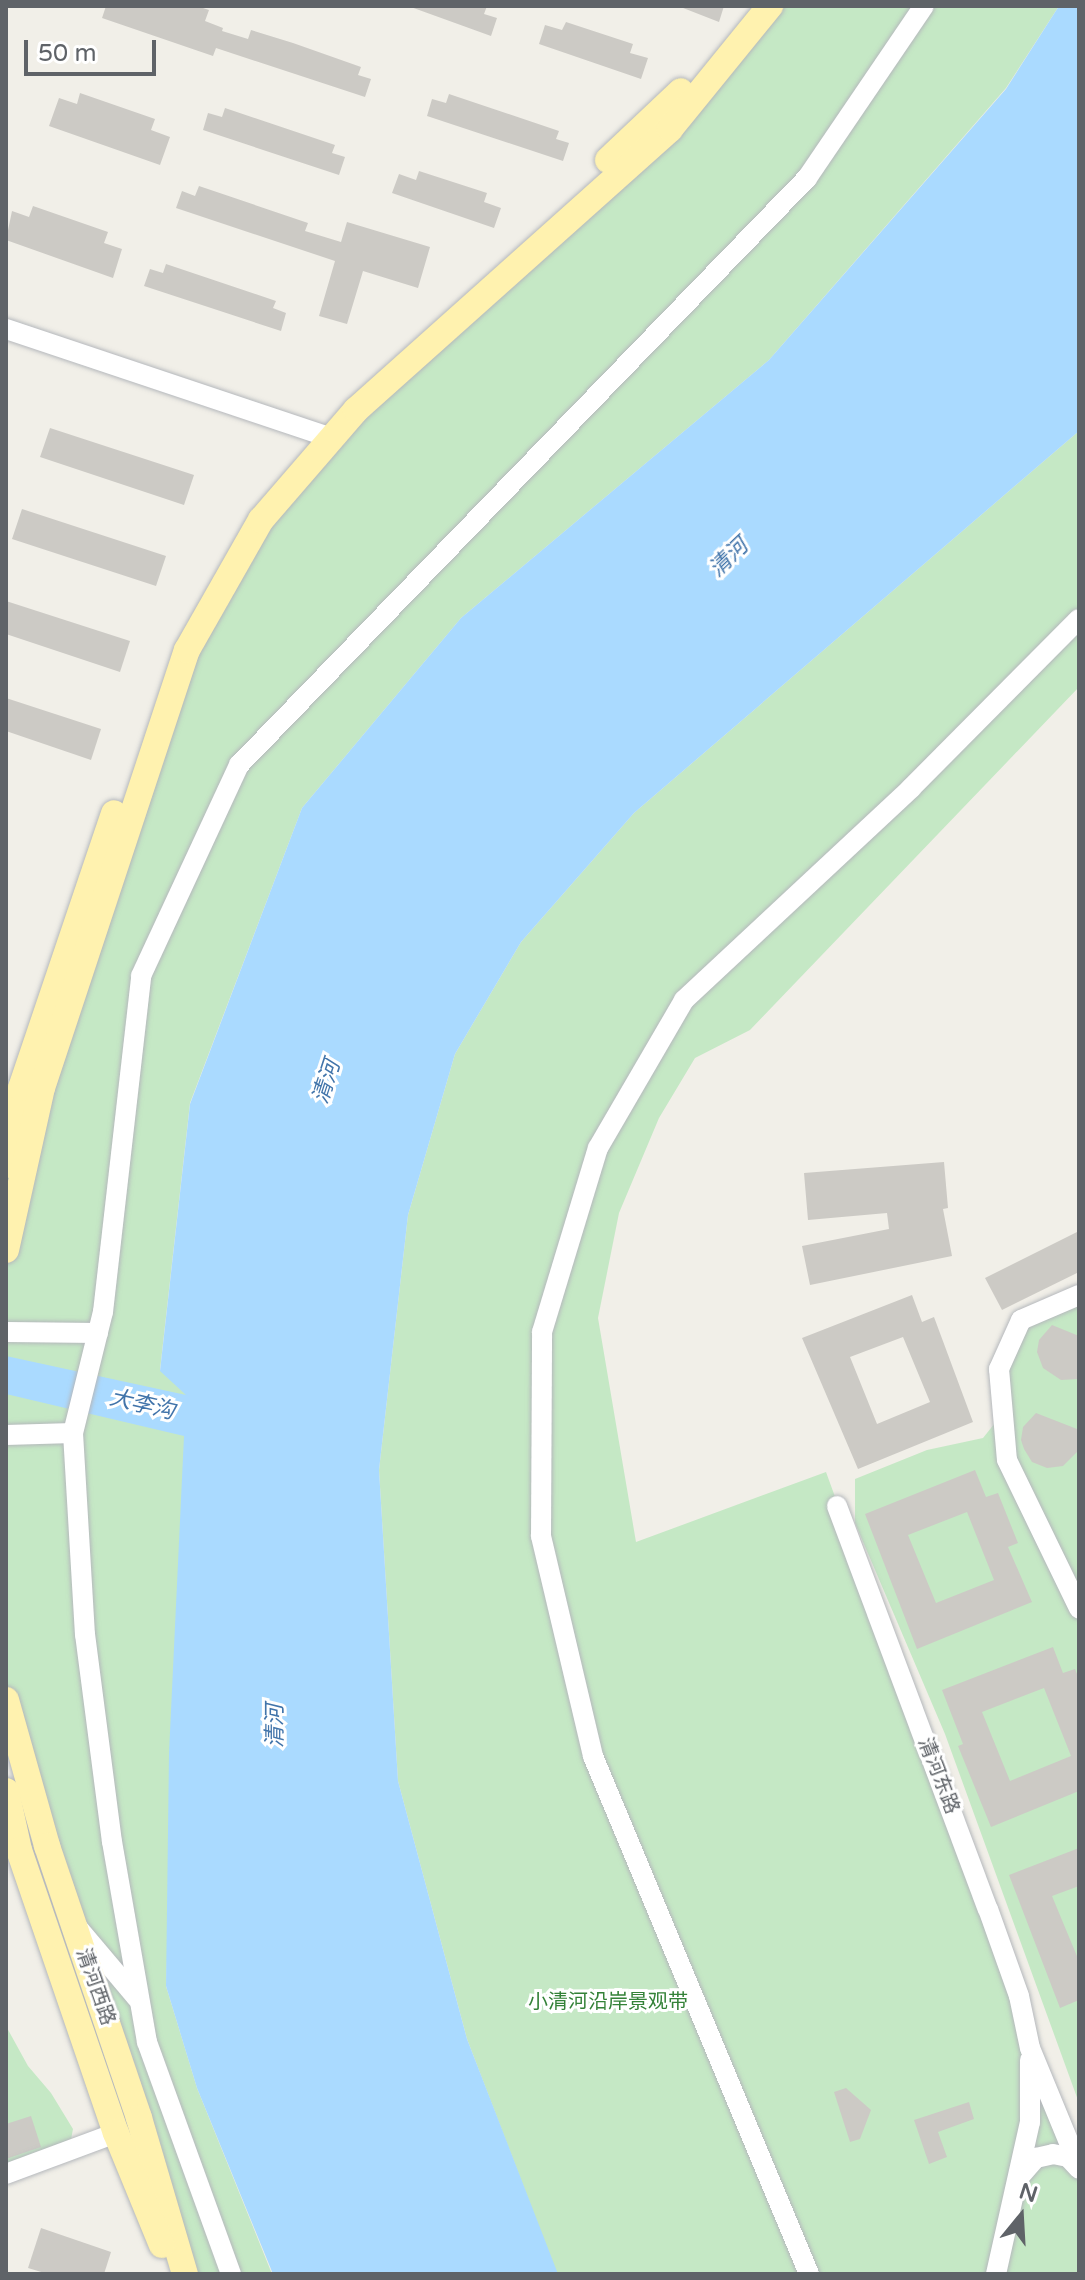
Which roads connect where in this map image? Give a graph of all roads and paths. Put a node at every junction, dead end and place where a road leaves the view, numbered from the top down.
1 (754, 6) edge
2 (770, 6) edge
3 (924, 6) edge
4 (6, 329) edge
5 (324, 435) junction
6 (1079, 619) edge
7 (6, 1170) edge
8 (6, 1250) edge
9 (1079, 1295) edge
10 (6, 1332) edge
11 (96, 1338) junction
12 (75, 1426) junction
13 (6, 1435) edge
14 (837, 1506) dead end
15 (1079, 1608) edge
16 (6, 1700) edge
17 (6, 1791) edge
18 (72, 1920) junction
19 (140, 2001) junction
20 (1030, 2048) junction
21 (116, 2133) junction
22 (1079, 2168) edge
23 (6, 2174) edge
24 (1020, 2177) junction
25 (174, 2274) edge
26 (185, 2274) edge
27 (231, 2274) edge
28 (809, 2274) edge
29 (996, 2274) edge

1 - 5 main road
2 - 5 main road
3 - 11 street
4 - 5 street
5 - 7 main road
5 - 8 main road
6 - 28 street
9 - 15 street
10 - 11 street
11 - 12 street
12 - 13 street
12 - 19 street
14 - 20 street, 清河东路
16 - 18 main road, 清河西路
17 - 21 main road
18 - 19 street
18 - 26 main road, 清河西路
19 - 27 street
20 - 22 street, 清河东路
20 - 24 street, 清河东路
21 - 23 street
21 - 25 main road
22 - 24 street
24 - 29 street, 清河东路

